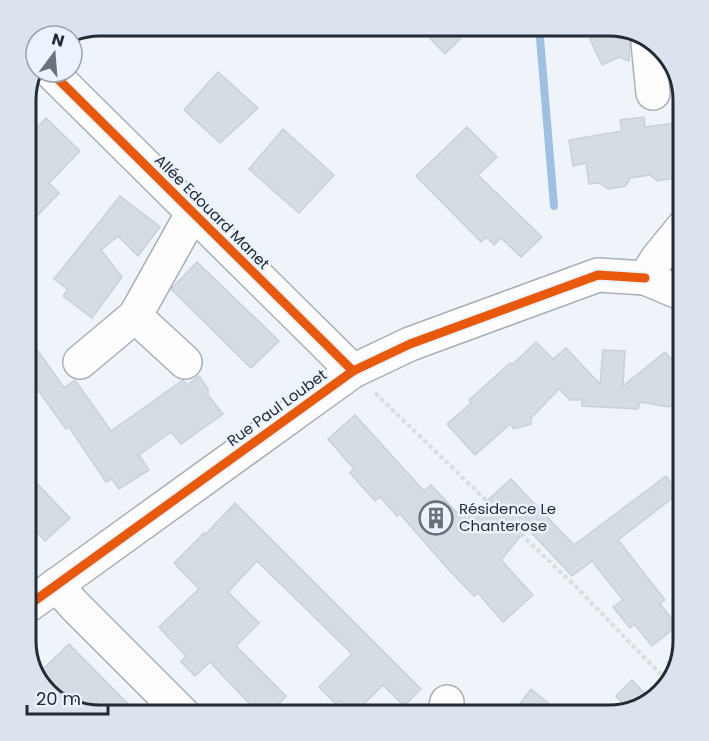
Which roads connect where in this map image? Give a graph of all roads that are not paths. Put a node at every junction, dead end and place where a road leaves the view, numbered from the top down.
1 (649, 50) edge
2 (63, 84) edge
3 (653, 93) dead end
4 (192, 214) junction
5 (673, 240) edge
6 (645, 279) junction
7 (673, 289) edge
8 (135, 316) junction
9 (80, 362) dead end
10 (185, 362) dead end
11 (353, 372) junction
12 (56, 585) junction
13 (36, 600) edge
14 (173, 705) edge

1 - 3 street
2 - 4 street, Allée Edouard Manet
4 - 8 street
4 - 11 street, Allée Edouard Manet
5 - 6 street
6 - 7 street, Rue Paul Loubet
6 - 11 street, Rue Paul Loubet
8 - 9 street
8 - 10 street
11 - 12 street, Rue Paul Loubet
12 - 13 street, Rue Paul Loubet
12 - 14 street

